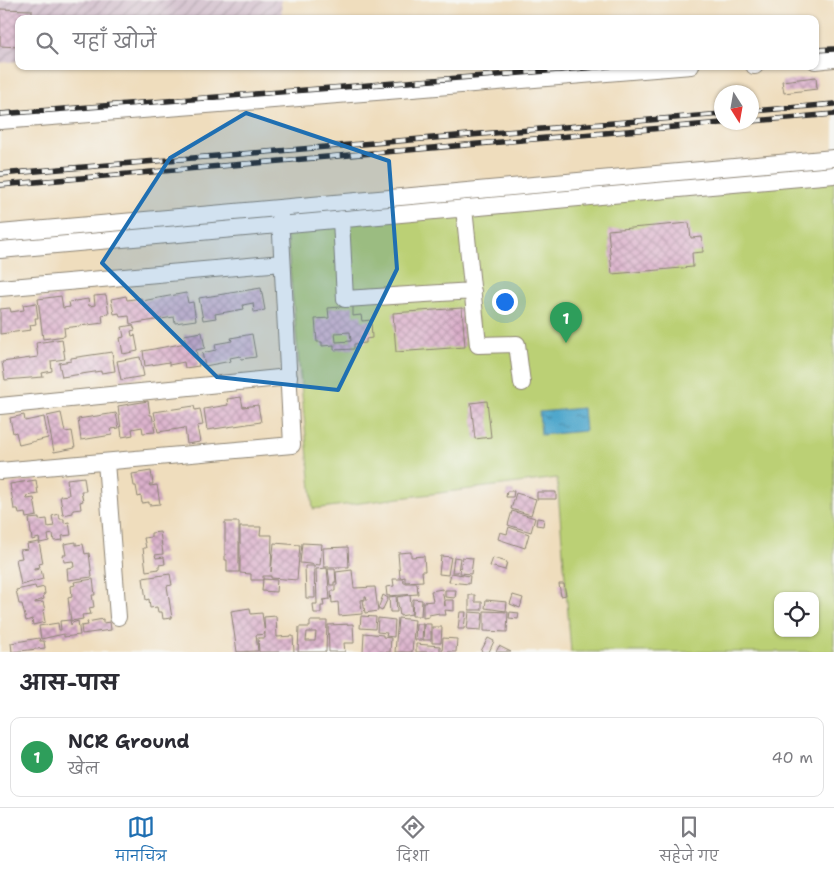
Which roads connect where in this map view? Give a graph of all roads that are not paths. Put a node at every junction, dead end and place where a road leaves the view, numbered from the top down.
1 (834, 59) edge
2 (819, 61) edge
3 (643, 70) edge
4 (0, 121) edge
5 (834, 158) edge
6 (834, 175) edge
7 (279, 208) junction
8 (464, 208) junction
9 (341, 219) junction
10 (280, 225) junction
11 (0, 233) edge
12 (0, 250) edge
13 (282, 263) junction
14 (0, 288) edge
15 (472, 291) junction
16 (289, 376) junction
17 (522, 383) dead end
18 (0, 406) edge
19 (106, 462) junction
20 (0, 471) edge
21 (118, 617) dead end

1 - 2 street
3 - 4 street
5 - 7 street
6 - 8 street
7 - 10 street
7 - 11 street
8 - 9 street
8 - 15 street
9 - 10 street
9 - 15 street
10 - 12 street
10 - 13 street
13 - 14 street
13 - 16 street
15 - 17 street
16 - 18 street
16 - 19 street
19 - 20 street
19 - 21 street

